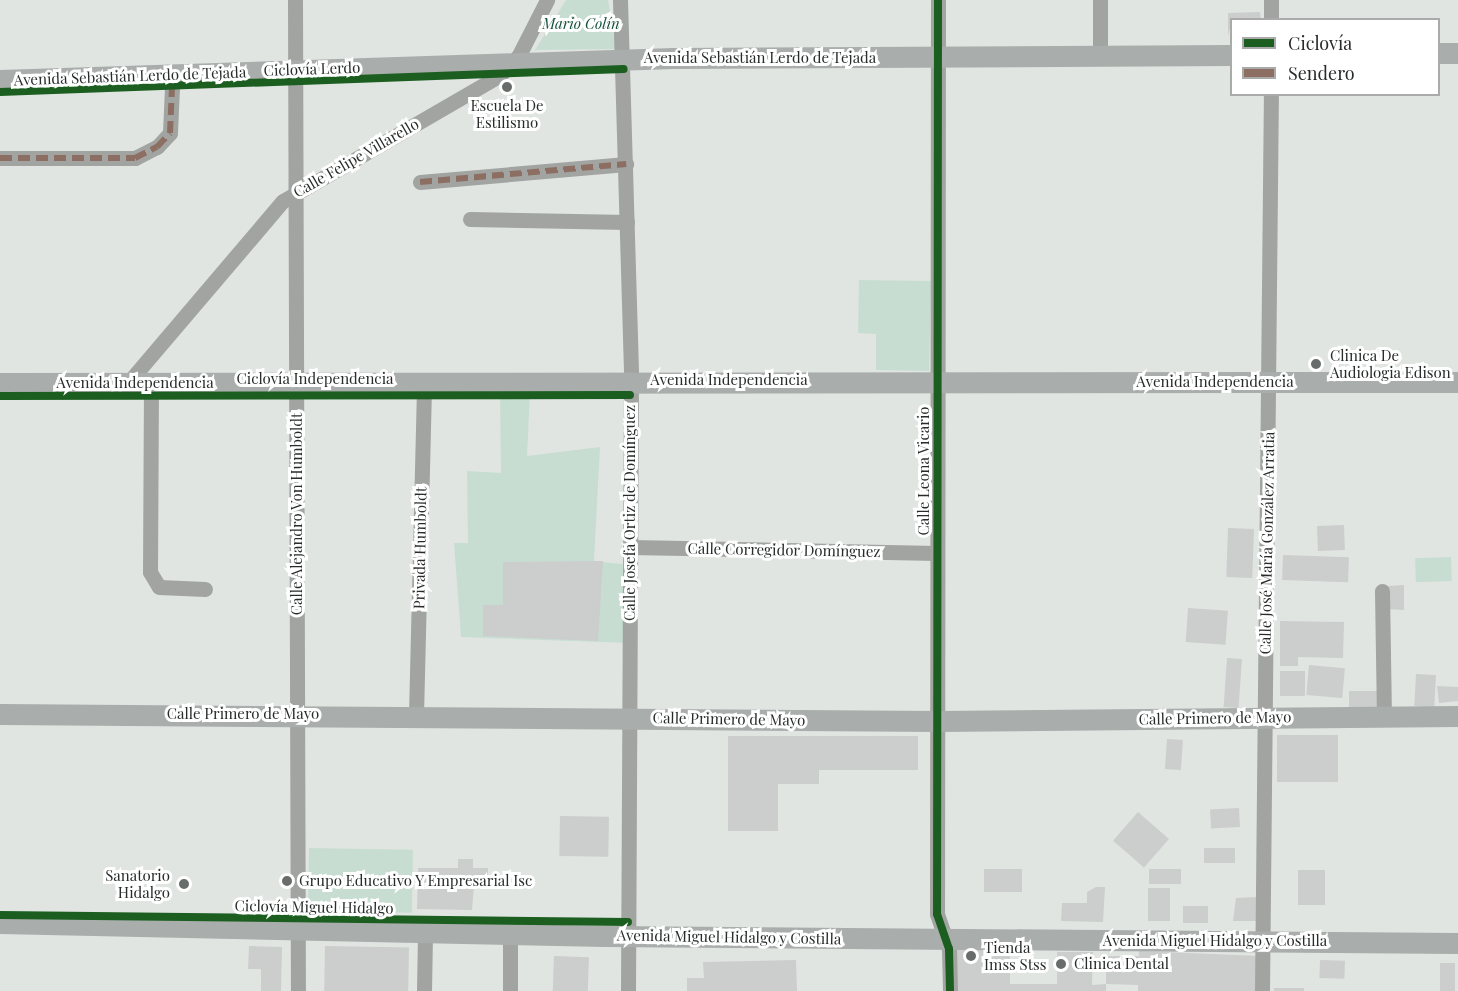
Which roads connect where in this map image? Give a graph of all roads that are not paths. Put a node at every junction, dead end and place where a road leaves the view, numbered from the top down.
1 (294, 0) edge
2 (548, 0) edge
3 (620, 0) edge
4 (938, 0) edge
5 (1100, 0) edge
6 (1271, 0) edge
7 (1271, 18) edge
8 (1440, 53) edge
9 (1458, 53) edge
10 (1230, 55) edge
11 (938, 57) junction
12 (1100, 57) junction
13 (624, 60) junction
14 (512, 64) junction
15 (295, 70) junction
16 (180, 74) junction
17 (0, 80) edge
18 (1271, 96) edge
19 (0, 158) edge
20 (626, 164) junction
21 (420, 182) dead end
22 (296, 191) junction
23 (470, 219) dead end
24 (627, 222) junction
25 (630, 379) junction
26 (424, 381) junction
27 (938, 381) junction
28 (296, 382) junction
29 (1269, 382) junction
30 (1458, 382) edge
31 (0, 383) edge
32 (127, 384) junction
33 (151, 384) junction
34 (630, 547) junction
35 (938, 553) junction
36 (205, 589) dead end
37 (1382, 591) dead end
38 (0, 714) edge
39 (298, 714) junction
40 (416, 715) junction
41 (1458, 716) edge
42 (1265, 717) junction
43 (1384, 717) junction
44 (629, 718) junction
45 (938, 721) junction
46 (0, 923) edge
47 (297, 930) junction
48 (425, 933) junction
49 (510, 935) junction
50 (628, 936) junction
51 (946, 940) junction
52 (1263, 940) junction
53 (1458, 943) edge
54 (298, 991) edge
55 (424, 991) edge
56 (510, 991) edge
57 (628, 991) edge
58 (950, 991) edge
59 (1262, 991) edge

1 - 15 street, Calle Alejandro Von Humboldt
2 - 14 street
3 - 13 street, Calle Josefa Ortiz de Domínguez
4 - 11 street, Calle Leona Vicario
5 - 12 street
6 - 7 street
8 - 9 main road
10 - 12 main road, Avenida Sebastián Lerdo de Tejada
11 - 12 main road, Avenida Sebastián Lerdo de Tejada
11 - 13 main road, Avenida Sebastián Lerdo de Tejada
11 - 27 street, Calle Leona Vicario
13 - 14 main road, Avenida Sebastián Lerdo de Tejada
13 - 20 street, Calle Josefa Ortiz de Domínguez
14 - 15 main road, Avenida Sebastián Lerdo de Tejada
14 - 22 street, Calle Felipe Villarello
15 - 16 main road, Avenida Sebastián Lerdo de Tejada
15 - 22 street, Calle Alejandro Von Humboldt
16 - 17 main road, Avenida Sebastián Lerdo de Tejada
16 - 19 street
18 - 29 street, Calle José María González Arratia
20 - 21 street
20 - 24 street, Calle Josefa Ortiz de Domínguez
22 - 28 street, Calle Alejandro Von Humboldt
22 - 32 street, Calle Felipe Villarello
23 - 24 street
24 - 25 street, Calle Josefa Ortiz de Domínguez
25 - 26 main road, Avenida Independencia
25 - 27 main road, Avenida Independencia
25 - 34 street, Calle Josefa Ortiz de Domínguez
26 - 28 main road, Avenida Independencia
26 - 40 street, Privada Humboldt
27 - 29 main road, Avenida Independencia
27 - 35 street, Calle Leona Vicario
28 - 33 main road, Avenida Independencia
28 - 39 street, Calle Alejandro Von Humboldt
29 - 30 main road, Avenida Independencia
29 - 42 street, Calle José María González Arratia
31 - 32 main road, Avenida Independencia
32 - 33 main road, Avenida Independencia
33 - 36 street
34 - 35 street, Calle Corregidor Domínguez
34 - 44 street, Calle Josefa Ortiz de Domínguez
35 - 45 street, Calle Leona Vicario
37 - 43 street
38 - 39 main road, Calle Primero de Mayo
39 - 40 main road, Calle Primero de Mayo
39 - 47 street, Calle Alejandro Von Humboldt
40 - 44 main road, Calle Primero de Mayo
41 - 43 main road, Calle Primero de Mayo
42 - 43 main road, Calle Primero de Mayo
42 - 45 main road, Calle Primero de Mayo
42 - 52 street, Calle José María González Arratia
44 - 45 main road, Calle Primero de Mayo
44 - 50 street, Calle Josefa Ortiz de Domínguez
45 - 51 street, Calle Leona Vicario
46 - 47 main road, Avenida Miguel Hidalgo y Costilla
47 - 48 main road, Avenida Miguel Hidalgo y Costilla
47 - 54 street, Calle Alejandro Von Humboldt
48 - 49 main road, Avenida Miguel Hidalgo y Costilla
48 - 55 street
49 - 50 main road, Avenida Miguel Hidalgo y Costilla
49 - 56 street
50 - 51 main road, Avenida Miguel Hidalgo y Costilla
50 - 57 street, Calle Josefa Ortiz de Domínguez
51 - 52 main road, Avenida Miguel Hidalgo y Costilla
51 - 58 street, Calle Leona Vicario
52 - 53 main road, Avenida Miguel Hidalgo y Costilla
52 - 59 street, Calle José María González Arratia

